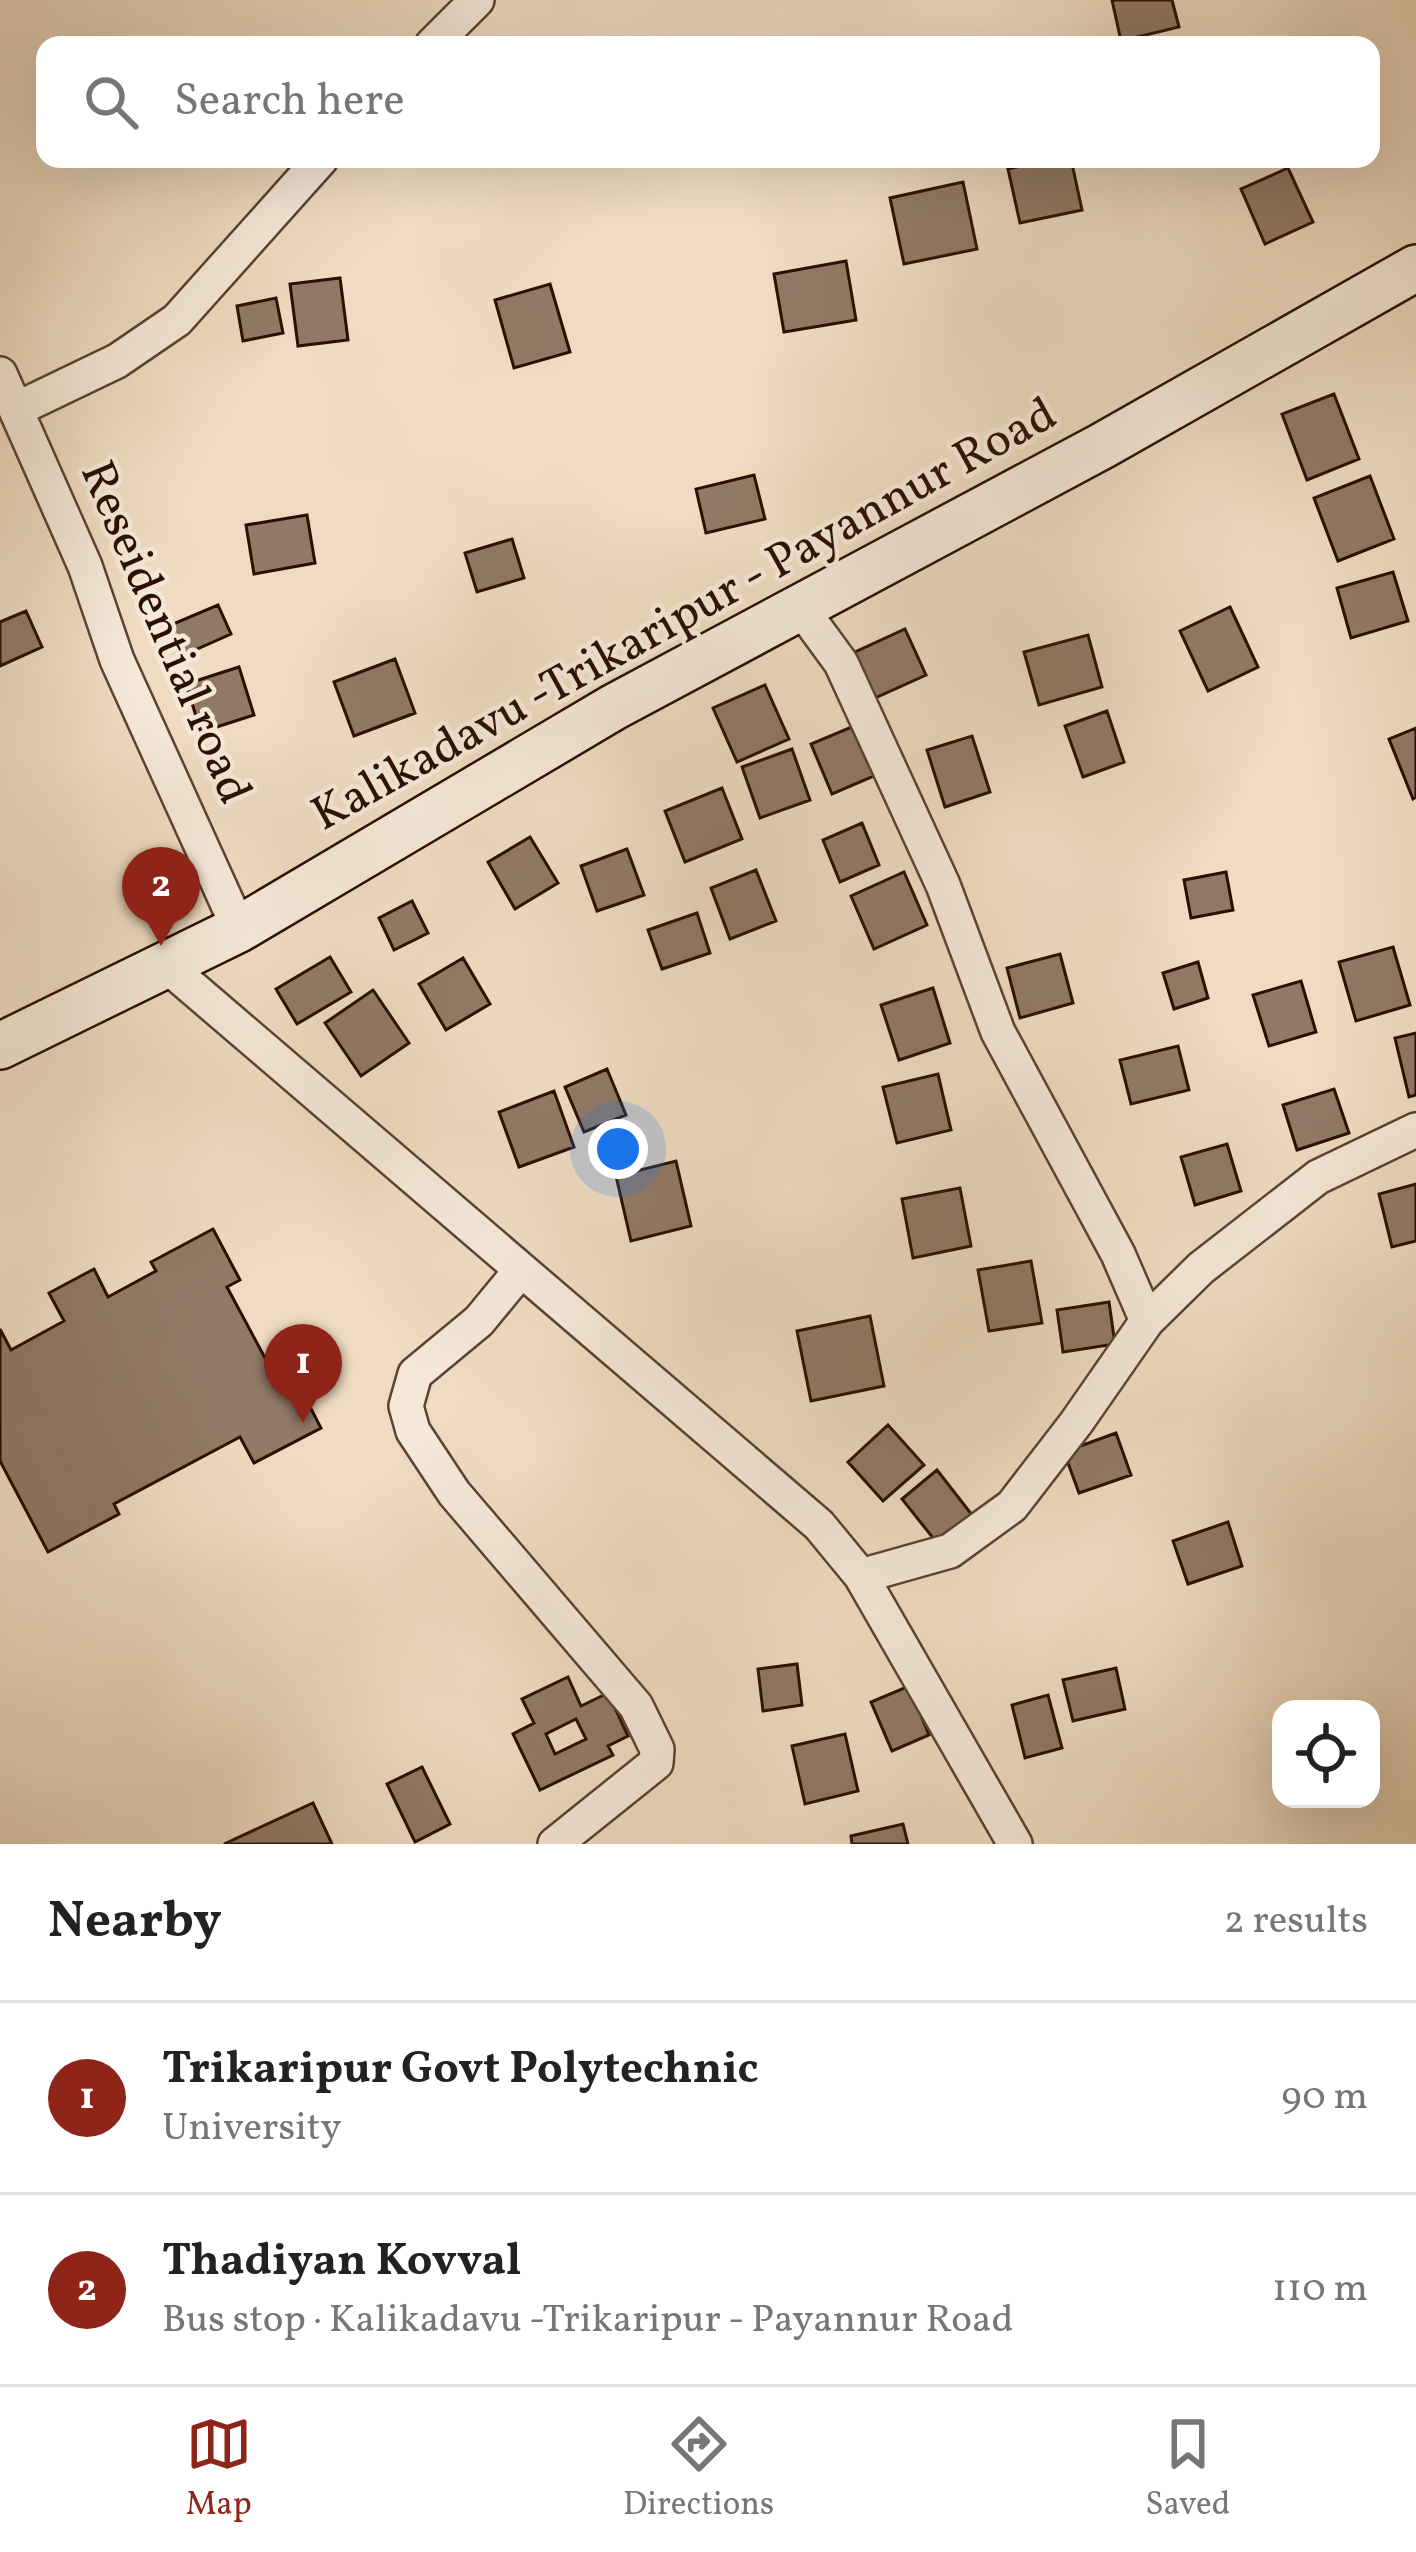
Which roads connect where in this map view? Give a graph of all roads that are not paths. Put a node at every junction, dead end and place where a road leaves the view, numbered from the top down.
1 (477, 0) edge
2 (441, 36) edge
3 (313, 168) edge
4 (1416, 268) edge
5 (0, 374) edge
6 (17, 409) junction
7 (800, 608) junction
8 (239, 929) junction
9 (166, 966) junction
10 (0, 1046) edge
11 (1415, 1133) edge
12 (521, 1270) junction
13 (1147, 1321) junction
14 (860, 1576) junction
15 (555, 1844) edge
16 (1015, 1844) edge

1 - 2 street
3 - 6 street
4 - 7 main road, Kalikadavu -Trikaripur - Payannur Road
5 - 6 street, Reseidential road
6 - 8 street, Reseidential road
7 - 8 main road, Kalikadavu -Trikaripur - Payannur Road
7 - 13 street
8 - 9 main road, Kalikadavu -Trikaripur - Payannur Road
9 - 10 main road, Kalikadavu -Trikaripur - Payannur Road
9 - 12 street
11 - 13 street
12 - 14 street
12 - 15 street
13 - 14 street
14 - 16 street

